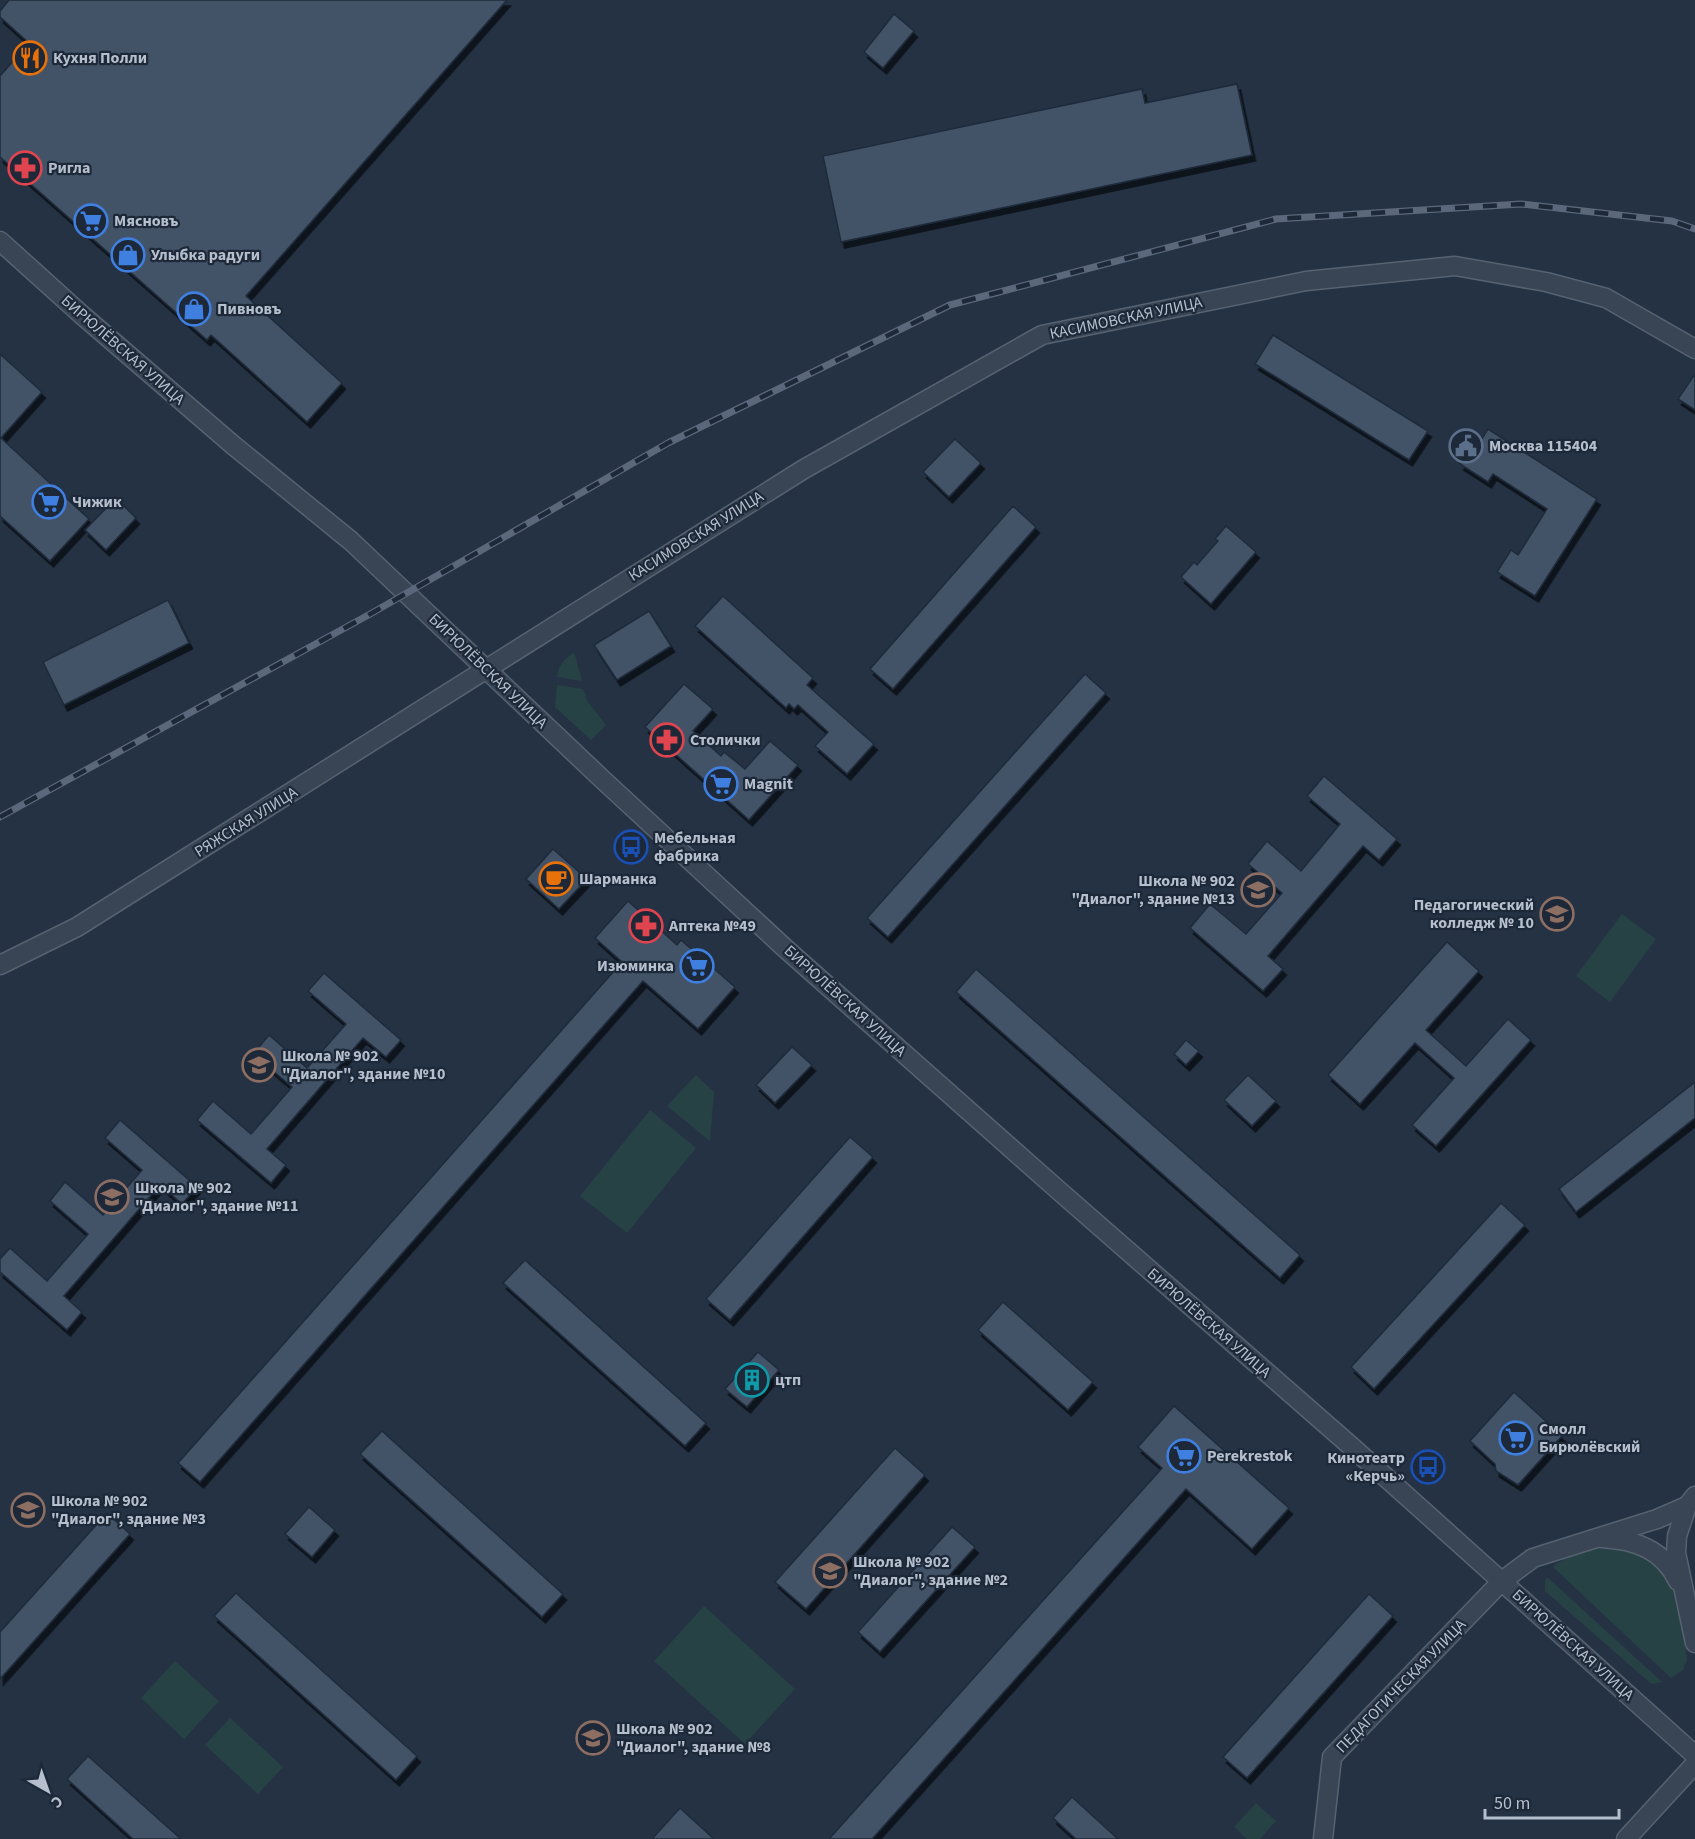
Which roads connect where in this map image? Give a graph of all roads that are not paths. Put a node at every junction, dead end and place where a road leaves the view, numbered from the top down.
1 (0, 241) edge
2 (1695, 349) edge
3 (486, 669) junction
4 (0, 965) edge
5 (1691, 1501) edge
6 (1593, 1538) junction
7 (1502, 1581) junction
8 (1686, 1596) junction
9 (1695, 1643) edge
10 (1695, 1755) edge
11 (1695, 1764) edge
12 (1323, 1839) edge
13 (1626, 1839) edge

1 - 3 street, БИРЮЛЁВСКАЯ УЛИЦА
2 - 3 street, КАСИМОВСКАЯ УЛИЦА
3 - 4 street, РЯЖСКАЯ УЛИЦА
3 - 7 street, БИРЮЛЁВСКАЯ УЛИЦА
5 - 6 street, ПЕДАГОГИЧЕСКАЯ УЛИЦА
5 - 8 street
6 - 7 street, ПЕДАГОГИЧЕСКАЯ УЛИЦА
6 - 8 street
7 - 10 street, БИРЮЛЁВСКАЯ УЛИЦА
7 - 12 street, ПЕДАГОГИЧЕСКАЯ УЛИЦА
8 - 9 street
11 - 13 street

